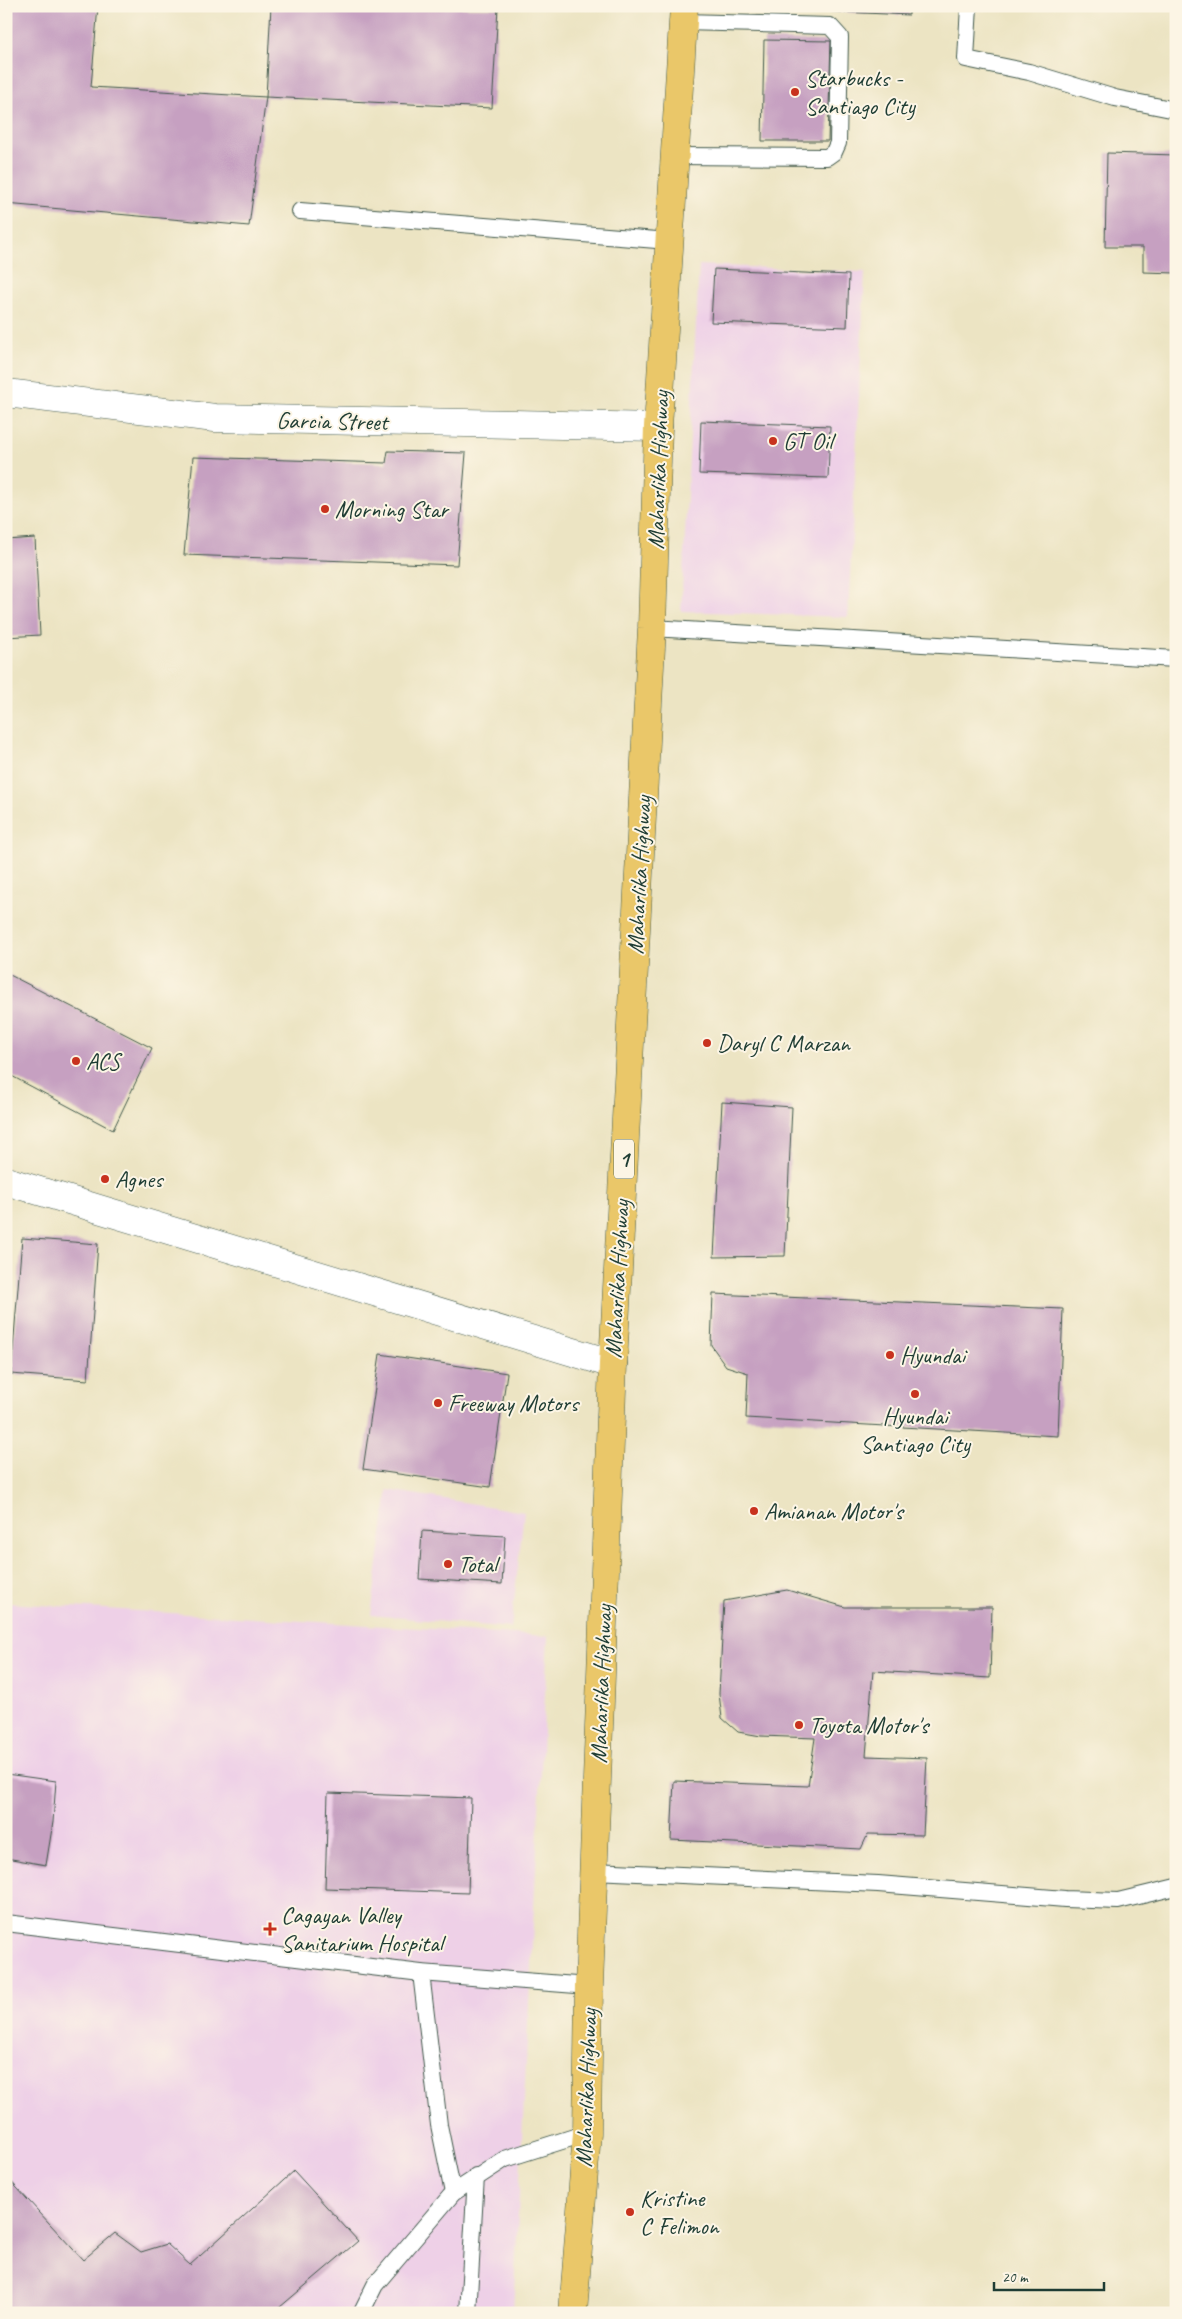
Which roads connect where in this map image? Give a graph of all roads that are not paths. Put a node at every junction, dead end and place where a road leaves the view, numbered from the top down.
1 (969, 6) edge
2 (683, 14) edge
3 (1176, 110) edge
4 (674, 156) junction
5 (300, 212) dead end
6 (669, 241) junction
7 (6, 393) edge
8 (658, 427) junction
9 (652, 628) junction
10 (1176, 659) edge
11 (6, 1181) edge
12 (613, 1364) junction
13 (594, 1872) junction
14 (1176, 1887) edge
15 (6, 1923) edge
16 (421, 1973) junction
17 (589, 1986) junction
18 (587, 2133) junction
19 (476, 2176) junction
20 (452, 2193) junction
21 (361, 2313) edge
22 (468, 2313) edge
23 (574, 2313) edge

1 - 3 lane
2 - 4 main road, Maharlika Highway / 1
2 - 4 lane
4 - 6 main road, Maharlika Highway / 1
5 - 6 lane
6 - 8 main road, Maharlika Highway / 1
7 - 8 street, Garcia Street
8 - 9 main road, Maharlika Highway / 1
9 - 10 lane
9 - 12 main road, Maharlika Highway / 1
11 - 12 street
12 - 13 main road, Maharlika Highway / 1
13 - 14 lane
13 - 17 main road, Maharlika Highway / 1
15 - 16 lane
16 - 17 lane
16 - 20 lane
17 - 18 main road, Maharlika Highway / 1
18 - 19 lane
18 - 23 main road, Maharlika Highway / 1
19 - 20 lane
19 - 22 lane
20 - 21 lane

